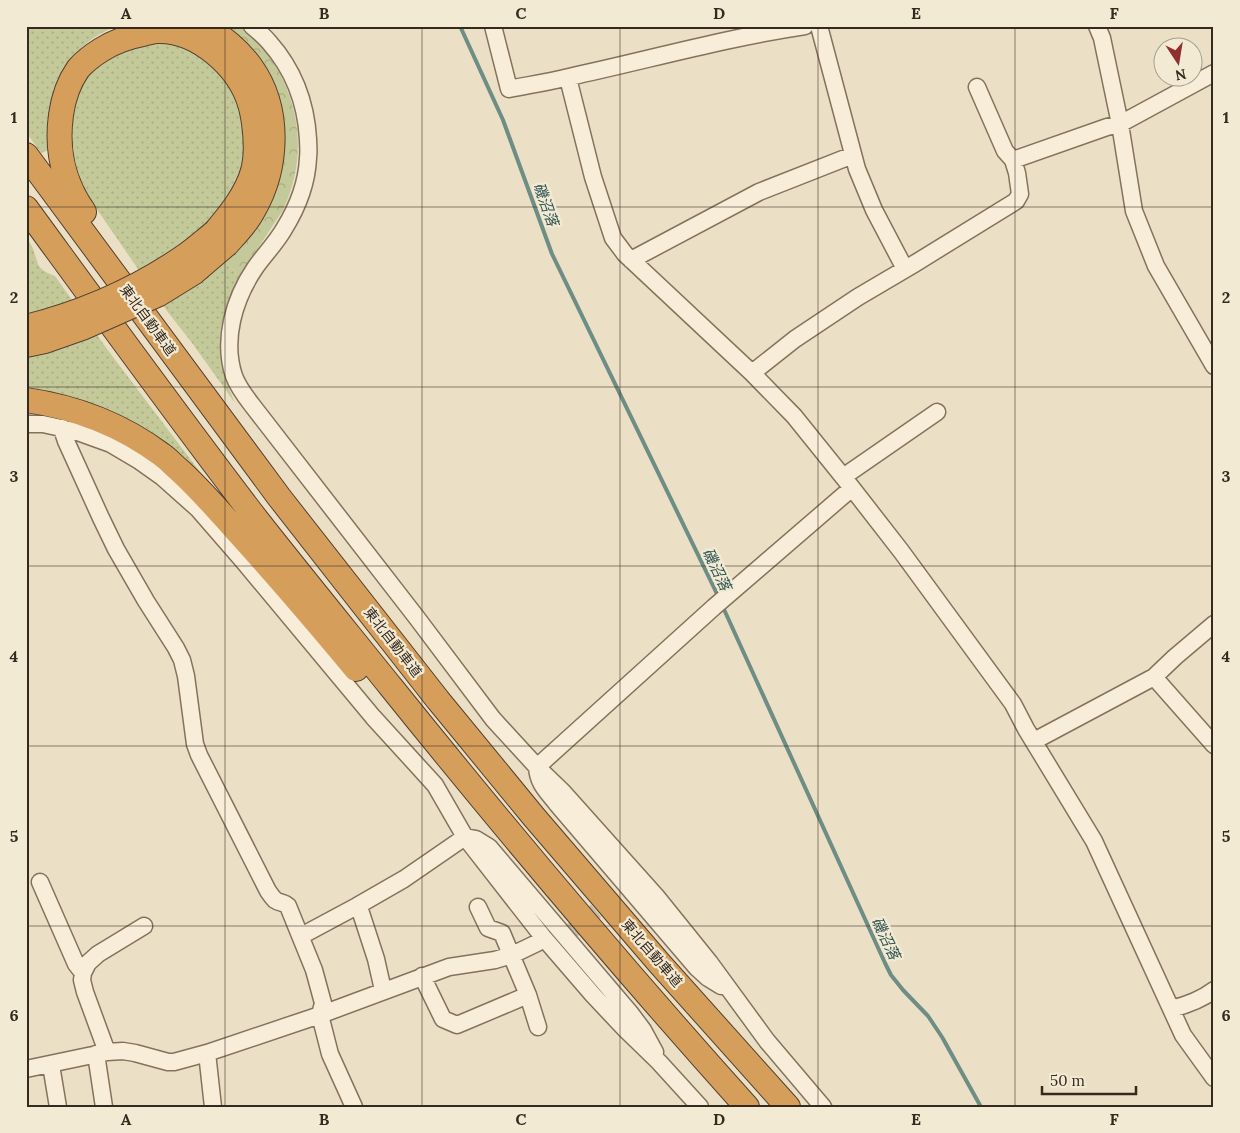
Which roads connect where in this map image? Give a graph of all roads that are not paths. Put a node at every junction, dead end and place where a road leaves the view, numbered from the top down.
1 (206, 26) edge
2 (252, 26) edge
3 (493, 26) edge
4 (805, 26) edge
5 (819, 26) edge
6 (1097, 26) edge
7 (1214, 73) edge
8 (568, 78) junction
9 (977, 87) dead end
10 (1120, 124) junction
11 (26, 155) edge
12 (853, 155) junction
13 (1013, 160) junction
14 (26, 208) edge
15 (221, 238) junction
16 (631, 260) junction
17 (906, 269) junction
18 (26, 327) edge
19 (26, 345) edge
20 (1214, 366) edge
21 (752, 373) junction
22 (26, 400) edge
23 (937, 412) dead end
24 (26, 424) edge
25 (63, 428) junction
26 (848, 482) junction
27 (279, 497) junction
28 (1214, 624) edge
29 (1154, 677) junction
30 (1034, 741) junction
31 (1214, 745) edge
32 (537, 767) junction
33 (468, 782) junction
34 (466, 837) junction
35 (40, 882) dead end
36 (357, 906) junction
37 (478, 907) dead end
38 (144, 926) dead end
39 (301, 936) junction
40 (543, 937) junction
41 (512, 955) junction
42 (83, 973) junction
43 (422, 976) junction
44 (383, 990) junction
45 (1214, 990) edge
46 (528, 994) junction
47 (1171, 1009) junction
48 (320, 1015) junction
49 (538, 1027) dead end
50 (102, 1053) junction
51 (207, 1053) junction
52 (659, 1062) junction
53 (51, 1065) junction
54 (26, 1069) edge
55 (1214, 1078) edge
56 (58, 1107) edge
57 (104, 1107) edge
58 (214, 1107) edge
59 (354, 1107) edge
60 (700, 1107) edge
61 (747, 1107) edge
62 (788, 1107) edge
63 (823, 1107) edge

1 - 15 highway
2 - 32 street
3 - 8 street
4 - 8 street
5 - 12 street
6 - 10 street
7 - 10 street
8 - 16 street
9 - 13 street
10 - 13 street
10 - 20 street
11 - 27 highway, 東北自動車道
12 - 16 street
12 - 17 street
13 - 17 street
14 - 33 highway
15 - 18 highway, bridge
15 - 19 highway, bridge
15 - 27 highway
16 - 21 street
17 - 21 street
21 - 26 street
22 - 33 highway
23 - 26 street
24 - 25 street
25 - 34 street
25 - 39 street
26 - 30 street
26 - 32 street
27 - 62 highway, 東北自動車道
28 - 29 street
29 - 30 street
29 - 31 street
30 - 47 street
32 - 63 street
33 - 61 highway
34 - 36 street
34 - 40 street
34 - 52 street
35 - 42 street
36 - 39 street
36 - 44 street
37 - 41 street
38 - 42 street
39 - 48 street
40 - 41 street
40 - 52 street
41 - 43 street
41 - 46 street
42 - 50 street
43 - 44 street
43 - 46 street
44 - 48 street
45 - 47 street
46 - 49 street
47 - 55 street
48 - 51 street
48 - 59 street
50 - 51 street
50 - 53 street
50 - 57 street
51 - 58 street
52 - 60 street
53 - 54 street
53 - 56 street

